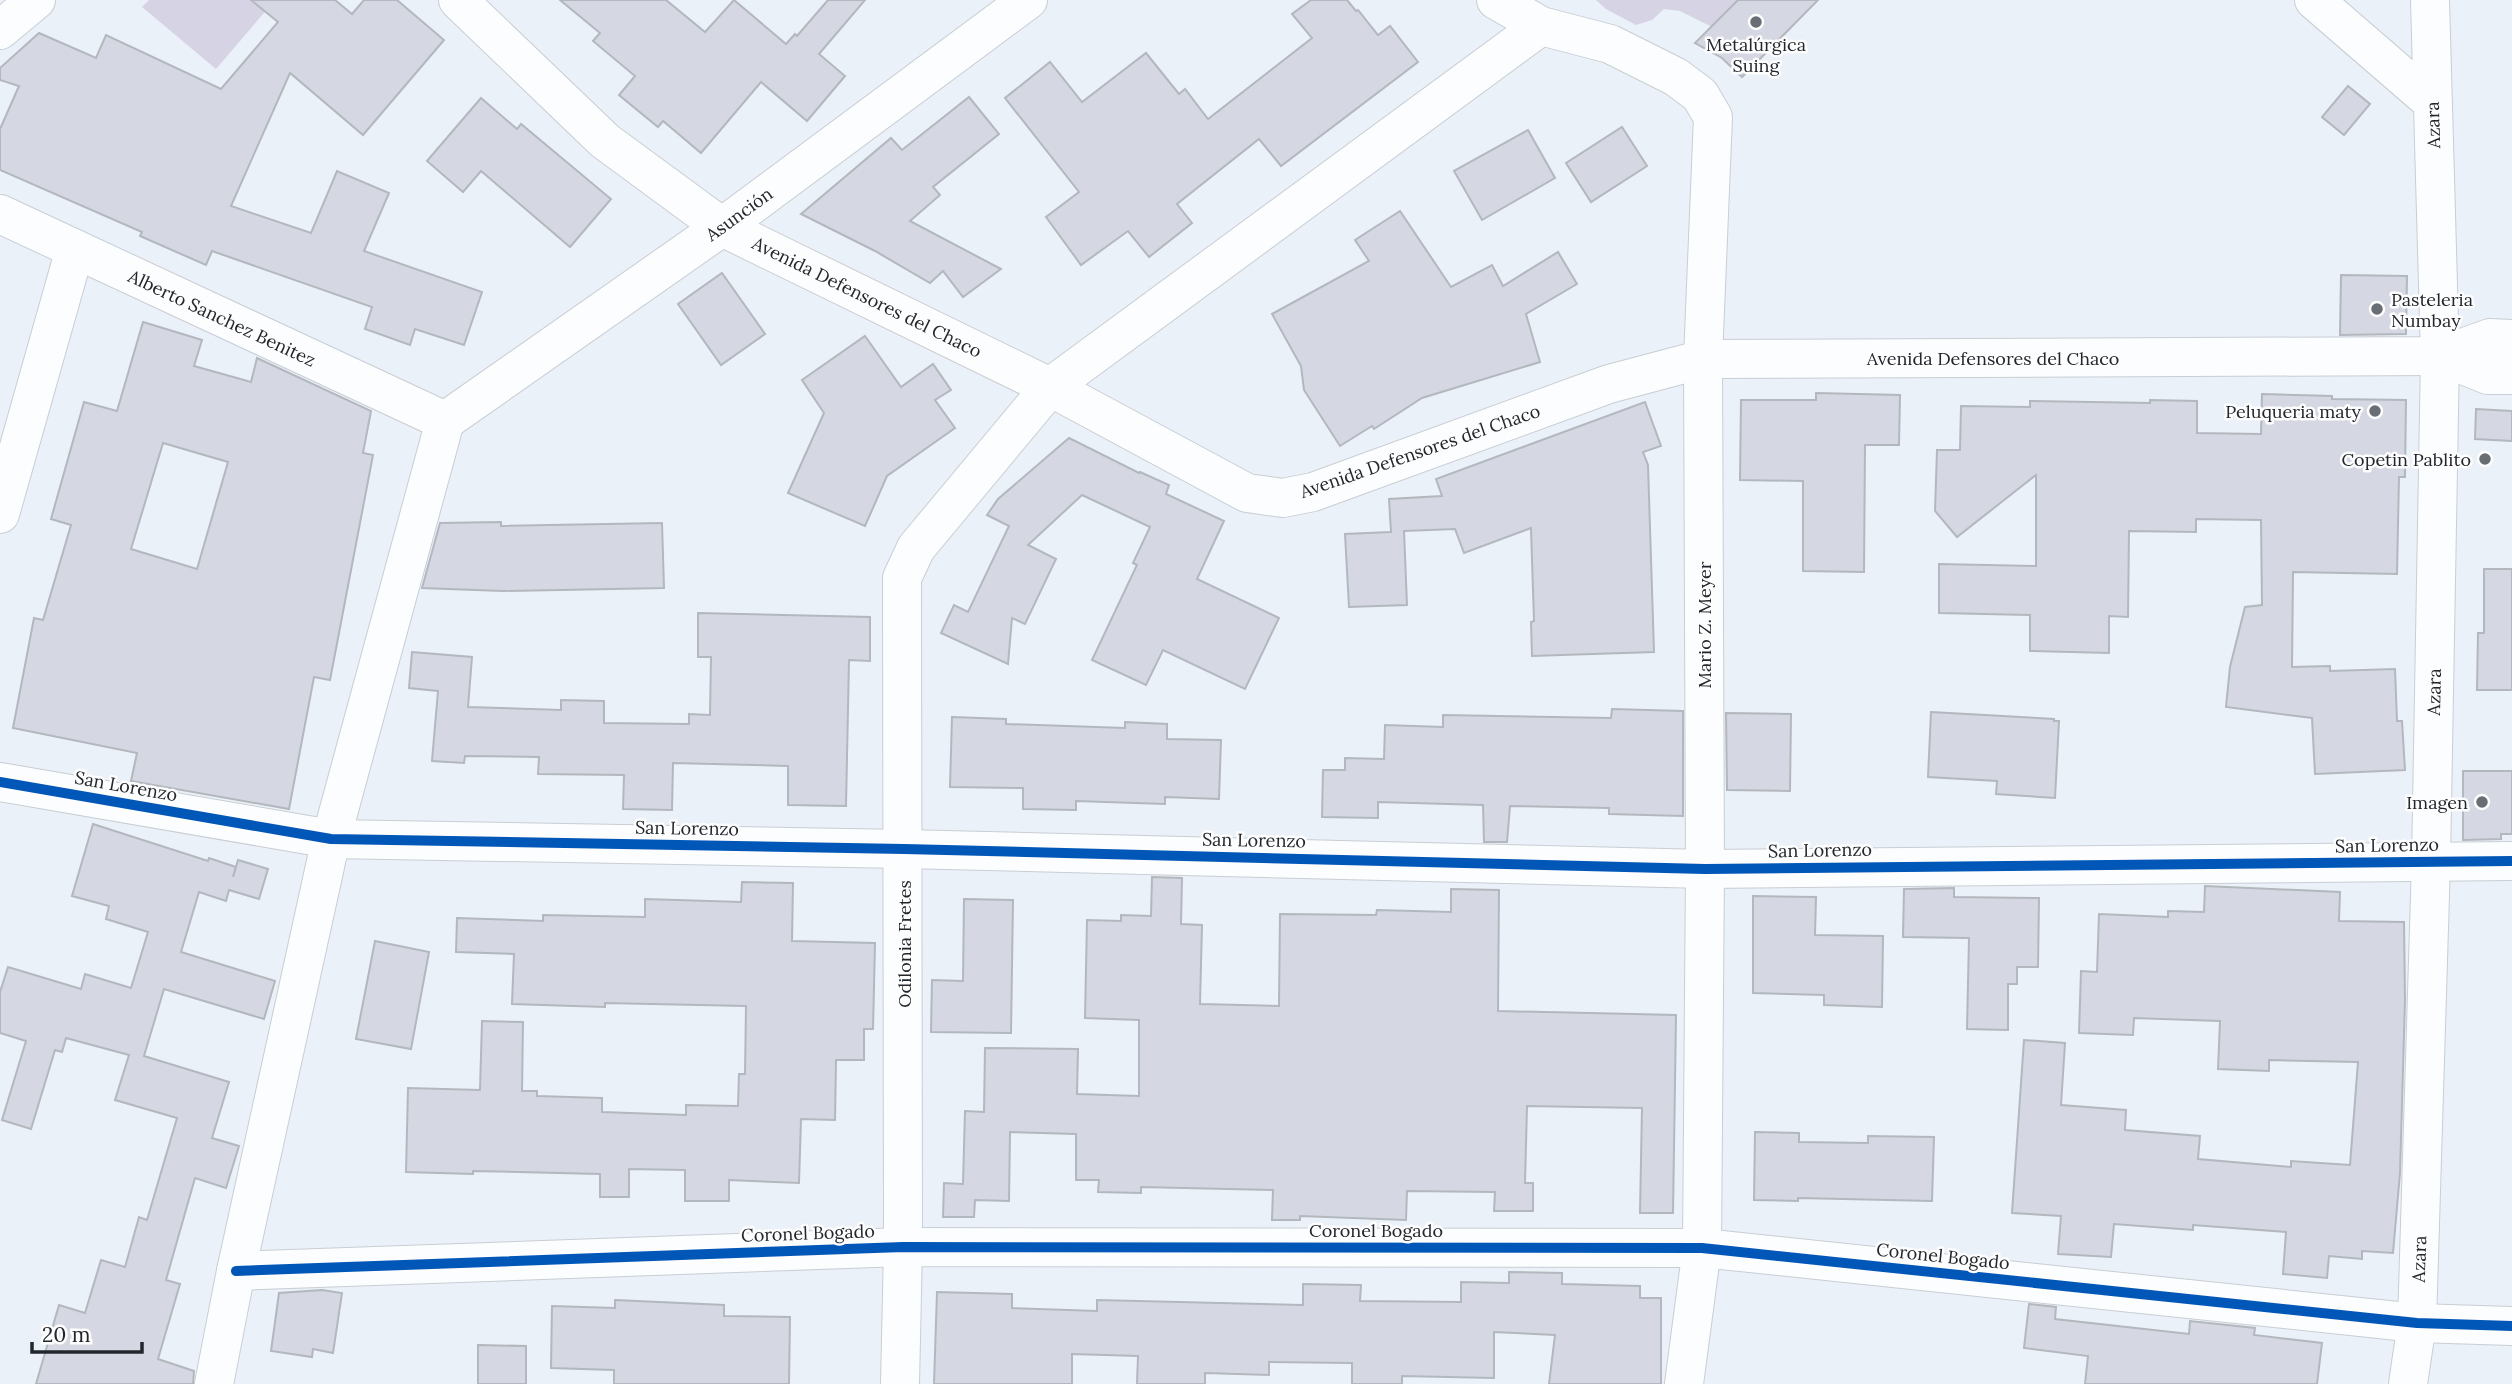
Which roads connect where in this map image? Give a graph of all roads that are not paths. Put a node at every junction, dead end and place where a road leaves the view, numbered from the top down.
1 (36, 0) edge
2 (457, 0) edge
3 (1028, 0) edge
4 (1496, 0) edge
5 (2314, 0) edge
6 (2430, 0) edge
7 (1541, 26) junction
8 (0, 30) edge
9 (2432, 102) junction
10 (0, 214) edge
11 (722, 227) junction
12 (75, 249) junction
13 (2512, 339) edge
14 (2440, 356) junction
15 (1703, 359) junction
16 (2512, 375) edge
17 (1050, 387) junction
18 (444, 421) junction
19 (0, 514) edge
20 (0, 782) edge
21 (331, 839) junction
22 (904, 849) junction
23 (2512, 861) edge
24 (2431, 862) junction
25 (1705, 869) junction
26 (904, 1247) junction
27 (1702, 1248) junction
28 (236, 1271) junction
29 (2417, 1322) junction
30 (2512, 1326) edge
31 (214, 1384) edge
32 (900, 1384) edge
33 (1684, 1384) edge
34 (2408, 1384) edge

1 - 8 street
2 - 11 street, Avenida Defensores del Chaco
3 - 11 street, Asunción
4 - 7 street, Mario Z. Meyer
5 - 9 street
6 - 9 street, Azara
7 - 15 street, Mario Z. Meyer
7 - 17 street, Odilonia Fretes
9 - 14 street, Azara
10 - 12 street, Alberto Sanchez Benitez
11 - 17 street, Avenida Defensores del Chaco
11 - 18 street, Asunción
12 - 18 street, Alberto Sanchez Benitez
12 - 19 street
13 - 14 street, Avenida Defensores del Chaco
14 - 15 street, Avenida Defensores del Chaco
14 - 16 street, Avenida Defensores del Chaco
14 - 24 street, Azara
15 - 17 street, Avenida Defensores del Chaco
15 - 25 street, Mario Z. Meyer
17 - 22 street, Odilonia Fretes
18 - 21 street
20 - 21 street, San Lorenzo
21 - 22 street, San Lorenzo
21 - 28 street
22 - 25 street, San Lorenzo
22 - 26 street, Odilonia Fretes
23 - 24 street, San Lorenzo
24 - 25 street, San Lorenzo
24 - 29 street, Azara
25 - 27 street, Mario Z. Meyer
26 - 27 street, Coronel Bogado
26 - 28 street, Coronel Bogado
26 - 32 street, Odilonia Fretes
27 - 29 street, Coronel Bogado
27 - 33 street, Mario Z. Meyer
28 - 31 street
29 - 30 street, Coronel Bogado
29 - 34 street, Azara

